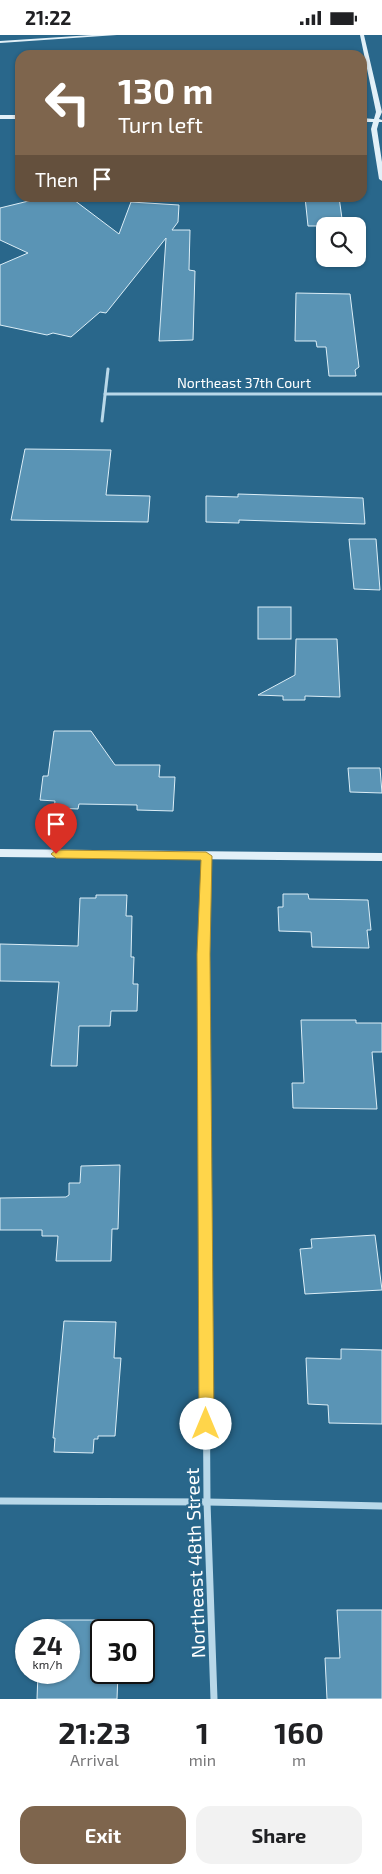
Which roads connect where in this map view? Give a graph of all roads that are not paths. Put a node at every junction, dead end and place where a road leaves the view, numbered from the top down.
1 (115, 35) edge
2 (362, 35) edge
3 (0, 42) edge
4 (365, 50) edge
5 (367, 58) edge
6 (0, 117) edge
7 (15, 117) edge
8 (379, 121) edge
9 (382, 179) edge
10 (108, 369) dead end
11 (105, 394) junction
12 (382, 394) edge
13 (102, 421) dead end
14 (0, 853) edge
15 (206, 856) junction
16 (382, 857) edge
17 (0, 1501) edge
18 (207, 1502) junction
19 (382, 1506) edge
20 (214, 1699) edge

1 - 3 street
2 - 4 street
5 - 8 street
6 - 7 street
8 - 9 street
10 - 11 street
11 - 12 street, Northeast 37th Court
11 - 13 street
14 - 15 street
15 - 16 street
15 - 18 street, Northeast 48th Street
17 - 18 street
18 - 19 street
18 - 20 street, Northeast 48th Street

